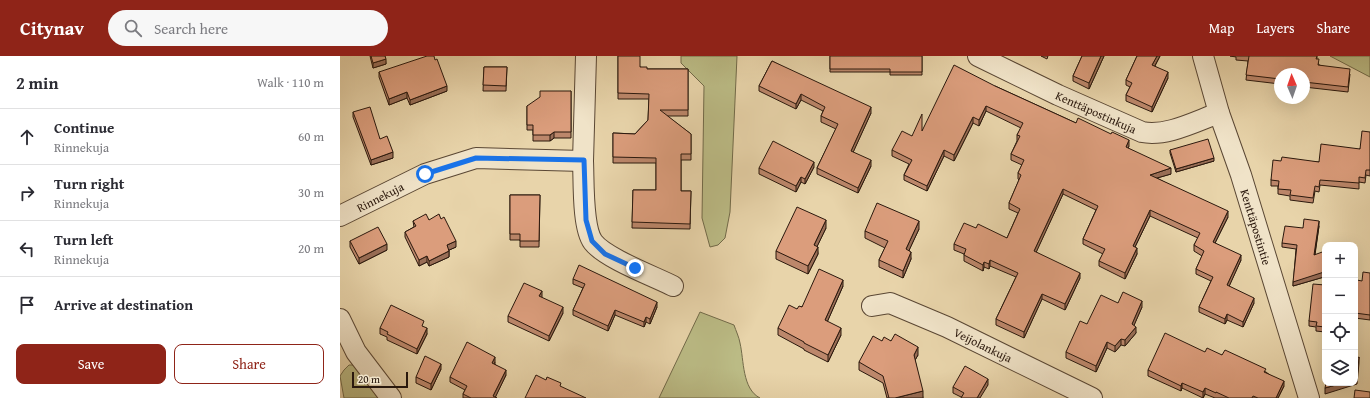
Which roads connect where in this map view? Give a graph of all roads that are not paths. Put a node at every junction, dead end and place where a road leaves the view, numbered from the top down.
1 (586, 56) edge
2 (978, 56) edge
3 (1202, 56) edge
4 (1220, 113) junction
5 (584, 160) junction
6 (340, 216) edge
7 (673, 286) dead end
8 (872, 306) dead end
9 (340, 320) edge
10 (392, 398) edge
11 (1092, 398) edge
12 (1309, 398) edge

1 - 5 street
2 - 4 street, Kenttäpostinkuja
3 - 4 street, Kenttäpostintie
4 - 12 street, Kenttäpostintie
5 - 6 street, Rinnekuja
5 - 7 street
8 - 11 street, Veijolankuja
9 - 10 street

